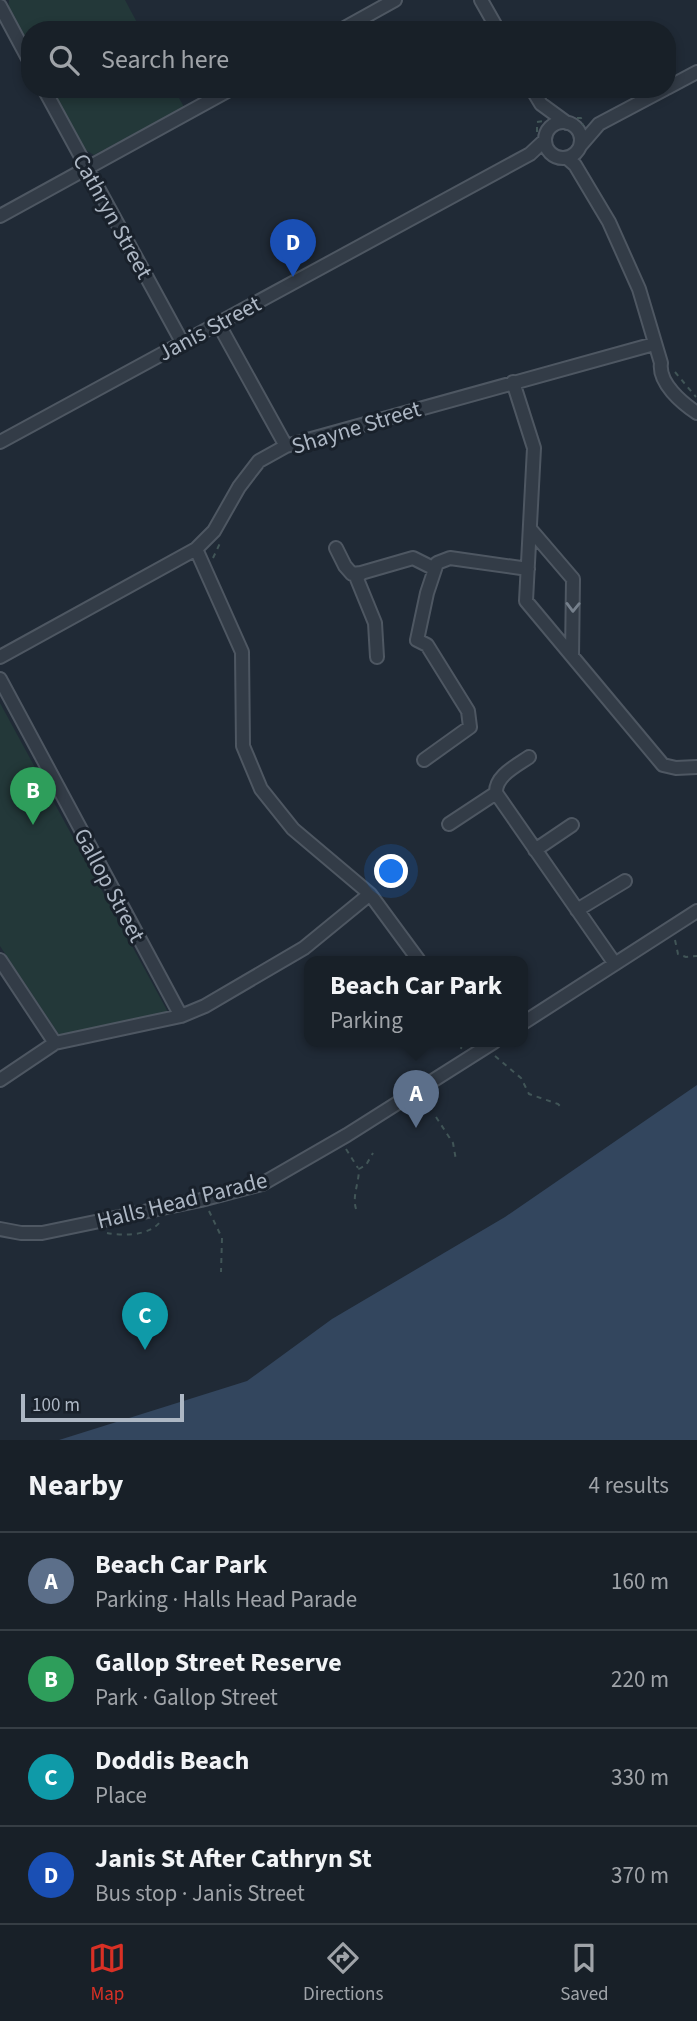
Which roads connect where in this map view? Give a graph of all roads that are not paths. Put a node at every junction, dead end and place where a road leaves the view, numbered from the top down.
1 (395, 0) edge
2 (481, 0) edge
3 (0, 6) edge
4 (357, 21) edge
5 (493, 21) edge
6 (21, 45) edge
7 (697, 72) edge
8 (676, 84) edge
9 (49, 98) edge
10 (214, 98) edge
11 (537, 98) edge
12 (649, 98) edge
13 (541, 104) junction
14 (599, 124) junction
15 (570, 125) junction
16 (547, 142) junction
17 (575, 155) junction
18 (86, 168) junction
19 (0, 216) edge
20 (218, 323) junction
21 (182, 342) junction
22 (654, 344) junction
23 (666, 365) junction
24 (513, 382) junction
25 (697, 401) edge
26 (697, 413) edge
27 (0, 442) edge
28 (286, 446) junction
29 (531, 530) junction
30 (336, 548) dead end
31 (197, 550) junction
32 (435, 569) junction
33 (528, 569) junction
34 (361, 573) junction
35 (572, 656) junction
36 (0, 657) edge
37 (377, 657) dead end
38 (0, 679) edge
39 (529, 757) dead end
40 (424, 760) dead end
41 (697, 767) edge
42 (496, 793) junction
43 (449, 824) dead end
44 (572, 825) dead end
45 (535, 850) junction
46 (625, 881) dead end
47 (370, 894) junction
48 (577, 910) junction
49 (697, 911) edge
50 (416, 956) edge
51 (0, 960) edge
52 (615, 964) junction
53 (181, 1016) junction
54 (528, 1020) edge
55 (55, 1043) junction
56 (484, 1048) edge
57 (0, 1080) edge
58 (0, 1229) edge

1 - 4 street
2 - 5 street
3 - 6 street
7 - 8 street
9 - 18 street, Cathryn Street
10 - 18 street
11 - 13 street
12 - 14 street
13 - 15 street
13 - 16 street
14 - 15 street
14 - 17 street
15 - 16 street
15 - 17 street
16 - 17 street
16 - 20 street, Janis Street
17 - 22 street
18 - 19 street
18 - 21 street, Cathryn Street
20 - 21 street, Janis Street
20 - 28 street
21 - 27 street, Janis Street
22 - 23 street
22 - 24 street, Shayne Street
23 - 25 street
23 - 26 street
24 - 28 street, Shayne Street
24 - 29 street
28 - 31 street, Shayne Street
29 - 33 street
29 -> 35 street
30 - 34 street
31 - 36 street, Shayne Street
31 - 47 street
32 - 33 street
32 - 34 street
32 - 40 street
33 - 35 street
34 - 37 street
35 - 41 street
38 - 53 street, Gallop Street
39 - 42 street
42 - 43 street
42 - 45 street
44 - 45 street
45 - 48 street
46 - 48 street
47 - 50 street
47 - 53 street
48 - 52 street
49 - 52 street
51 - 55 street
52 - 54 street
53 - 55 street
55 - 57 street
56 - 58 street, Halls Head Parade

